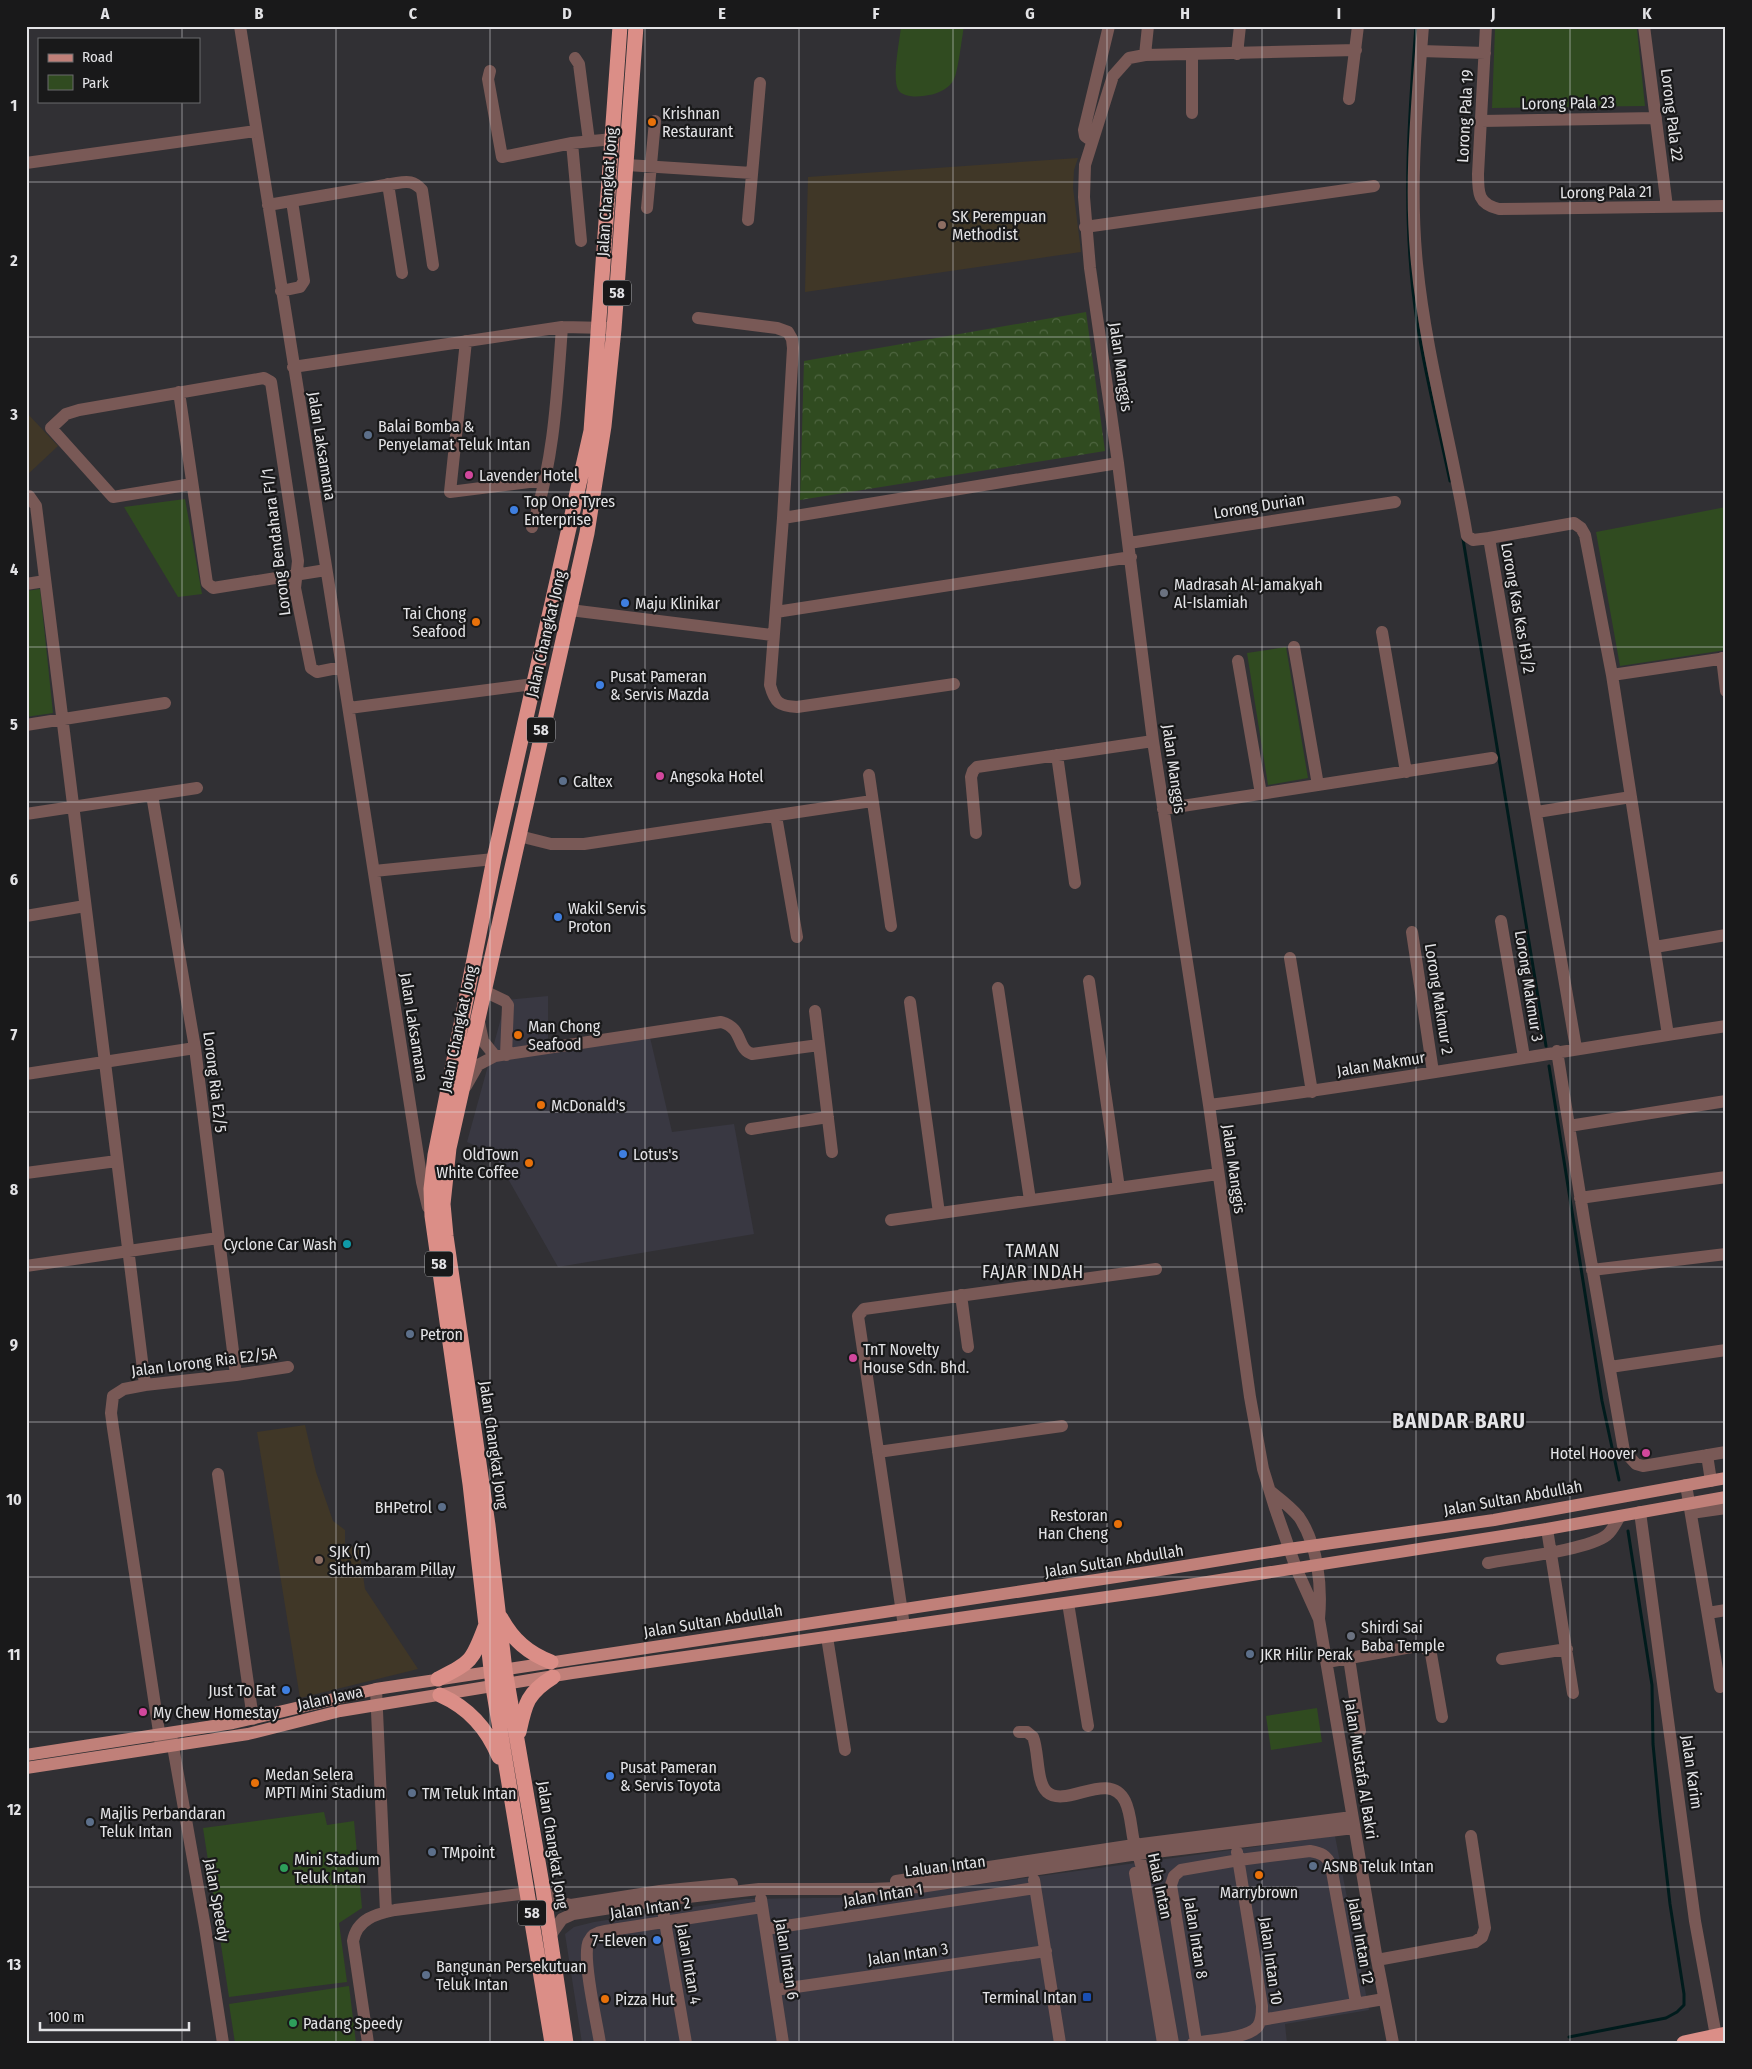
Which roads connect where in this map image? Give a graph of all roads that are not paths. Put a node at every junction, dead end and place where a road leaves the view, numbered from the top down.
1 (240, 26) edge
2 (620, 26) edge
3 (636, 26) edge
4 (1109, 26) edge
5 (1148, 26) edge
6 (1240, 26) edge
7 (1358, 26) edge
8 (1423, 26) edge
9 (1486, 26) edge
10 (1644, 26) edge
11 (1356, 50) junction
12 (1421, 51) junction
13 (1485, 53) junction
14 (1237, 54) junction
15 (1145, 55) junction
16 (1192, 55) junction
17 (575, 58) dead end
18 (490, 71) dead end
19 (760, 83) dead end
20 (1349, 99) dead end
21 (1192, 112) dead end
22 (1656, 118) junction
23 (655, 121) dead end
24 (1481, 121) junction
25 (256, 131) junction
26 (613, 139) junction
27 (589, 140) junction
28 (1092, 141) junction
29 (572, 143) junction
30 (26, 163) edge
31 (627, 165) junction
32 (651, 167) junction
33 (752, 173) junction
34 (388, 184) junction
35 (1374, 186) dead end
36 (292, 201) junction
37 (268, 205) junction
38 (1487, 205) joint
39 (1726, 206) edge
40 (1667, 207) junction
41 (647, 208) dead end
42 (748, 220) dead end
43 (1085, 227) junction
44 (581, 241) dead end
45 (433, 266) dead end
46 (402, 273) dead end
47 (281, 291) junction
48 (698, 318) dead end
49 (562, 327) junction
50 (598, 327) junction
51 (614, 328) junction
52 (466, 341) junction
53 (293, 367) junction
54 (178, 392) junction
55 (1118, 463) junction
56 (546, 480) junction
57 (192, 484) junction
58 (26, 496) edge
59 (1395, 502) dead end
60 (783, 518) junction
61 (532, 527) dead end
62 (1489, 538) junction
63 (1129, 543) junction
64 (1130, 557) junction
65 (582, 558) junction
66 (326, 570) junction
67 (296, 575) junction
68 (46, 581) junction
69 (26, 584) edge
70 (553, 597) junction
71 (570, 610) junction
72 (776, 612) junction
73 (1382, 632) dead end
74 (772, 635) junction
75 (1294, 647) dead end
76 (1724, 658) edge
77 (1238, 661) dead end
78 (342, 667) junction
79 (1612, 675) junction
80 (533, 684) junction
81 (954, 684) dead end
82 (1726, 691) edge
83 (165, 703) dead end
84 (348, 708) junction
85 (63, 720) junction
86 (26, 725) edge
87 (1153, 741) junction
88 (1057, 755) junction
89 (1492, 758) dead end
90 (1406, 772) junction
91 (869, 775) dead end
92 (1318, 785) junction
93 (197, 788) dead end
94 (1261, 794) junction
95 (152, 795) junction
96 (1631, 797) junction
97 (872, 801) junction
98 (72, 806) junction
99 (1163, 809) junction
100 (1537, 812) junction
101 (26, 814) edge
102 (776, 816) junction
103 (976, 833) dead end
104 (519, 836) junction
105 (494, 859) junction
106 (374, 871) junction
107 (1075, 883) dead end
108 (85, 906) junction
109 (502, 911) junction
110 (26, 916) edge
111 (1501, 921) dead end
112 (891, 926) dead end
113 (1412, 932) dead end
114 (1726, 935) edge
115 (797, 937) dead end
116 (1656, 947) junction
117 (475, 950) junction
118 (1290, 958) dead end
119 (1089, 982) dead end
120 (998, 988) dead end
121 (484, 991) junction
122 (910, 1002) dead end
123 (815, 1011) dead end
124 (478, 1020) junction
125 (1726, 1026) edge
126 (1668, 1034) junction
127 (819, 1045) junction
128 (195, 1048) junction
129 (1576, 1048) junction
130 (1557, 1051) junction
131 (501, 1056) junction
132 (1524, 1057) junction
133 (105, 1062) junction
134 (1433, 1072) junction
135 (26, 1074) edge
136 (1312, 1092) junction
137 (463, 1093) junction
138 (1726, 1101) edge
139 (1209, 1105) junction
140 (828, 1117) junction
141 (1569, 1126) junction
142 (751, 1129) dead end
143 (832, 1152) dead end
144 (117, 1160) junction
145 (26, 1173) edge
146 (1218, 1174) junction
147 (1726, 1177) edge
148 (1119, 1188) junction
149 (1580, 1198) junction
150 (1030, 1200) junction
151 (939, 1213) junction
152 (432, 1216) junction
153 (891, 1220) dead end
154 (218, 1238) junction
155 (129, 1251) junction
156 (1726, 1254) edge
157 (26, 1266) edge
158 (1156, 1269) dead end
159 (1592, 1270) junction
160 (961, 1296) junction
161 (968, 1348) dead end
162 (1726, 1350) edge
163 (288, 1367) dead end
164 (1610, 1367) junction
165 (236, 1375) junction
166 (145, 1385) junction
167 (124, 1389) joint
168 (1062, 1426) dead end
169 (878, 1452) junction
170 (1726, 1452) edge
171 (1707, 1455) junction
172 (218, 1474) dead end
173 (1726, 1478) edge
174 (1711, 1481) junction
175 (1686, 1485) junction
176 (1270, 1490) junction
177 (1726, 1497) edge
178 (1573, 1505) junction
179 (1690, 1508) junction
180 (1726, 1508) edge
181 (1640, 1512) junction
182 (1516, 1516) junction
183 (1620, 1516) junction
184 (1547, 1529) junction
185 (1312, 1546) junction
186 (1289, 1549) junction
187 (1551, 1552) junction
188 (1488, 1563) dead end
189 (1317, 1565) junction
190 (1296, 1568) junction
191 (1068, 1603) junction
192 (901, 1609) junction
193 (1726, 1610) edge
194 (1708, 1613) junction
195 (499, 1615) junction
196 (1319, 1619) junction
197 (486, 1624) junction
198 (904, 1626) junction
199 (827, 1637) junction
200 (1567, 1649) junction
201 (1349, 1658) junction
202 (1502, 1659) dead end
203 (1327, 1662) junction
204 (552, 1670) junction
205 (499, 1678) junction
206 (438, 1679) junction
207 (1720, 1687) dead end
208 (376, 1689) junction
209 (1573, 1693) dead end
210 (440, 1695) junction
211 (377, 1705) junction
212 (1442, 1717) dead end
213 (261, 1722) junction
214 (1088, 1726) dead end
215 (1360, 1731) dead end
216 (1019, 1732) dead end
217 (517, 1738) junction
218 (166, 1741) junction
219 (845, 1750) dead end
220 (26, 1755) edge
221 (26, 1768) edge
222 (509, 1784) junction
223 (1353, 1822) junction
224 (1472, 1836) dead end
225 (1235, 1837) junction
226 (1135, 1852) junction
227 (1239, 1860) junction
228 (1032, 1866) junction
229 (759, 1885) junction
230 (1035, 1888) junction
231 (536, 1891) junction
232 (661, 1895) junction
233 (762, 1907) junction
234 (386, 1912) junction
235 (665, 1922) junction
236 (766, 1929) junction
237 (550, 1936) junction
238 (1046, 1951) junction
239 (1377, 1960) junction
240 (775, 1990) junction
241 (1384, 1999) junction
242 (1356, 2003) junction
243 (1261, 2020) junction
244 (1721, 2035) edge
245 (1194, 2042) edge
246 (223, 2043) edge
247 (368, 2043) edge
248 (552, 2043) edge
249 (566, 2043) edge
250 (600, 2043) edge
251 (686, 2043) edge
252 (783, 2043) edge
253 (1060, 2043) edge
254 (1162, 2043) edge
255 (1173, 2043) edge
256 (1393, 2043) edge
257 (1684, 2043) edge

1 - 25 street, Jalan Laksamana
2 - 26 highway, Jalan Changkat Jong / 58
3 - 31 highway, Jalan Changkat Jong / 58
4 - 28 street
5 - 15 street
6 - 14 street
7 - 11 street
8 - 12 street
9 - 13 street, Lorong Pala 19
10 - 22 street, Lorong Pala 22
11 - 14 street
11 - 20 street
12 - 13 street
12 - 62 street
13 - 24 street, Lorong Pala 19
14 - 16 street
15 - 16 street
15 - 28 street, Jalan Manggis
16 - 21 street
17 - 27 street
18 - 29 street
19 - 33 street
22 - 24 street, Lorong Pala 23
22 - 40 street, Lorong Pala 22
23 - 32 street
24 - 38 street, Lorong Pala 19
25 - 30 street
25 - 37 street, Jalan Laksamana
26 - 27 street
26 - 50 highway, Jalan Changkat Jong / 58
27 - 29 street
28 - 43 street, Jalan Manggis
29 - 44 street
31 - 32 street
31 - 51 highway, Jalan Changkat Jong / 58
32 - 33 street
32 - 41 street
33 - 42 street
34 - 36 street
34 - 45 street
34 - 46 street
35 - 43 street
36 - 37 street
36 - 47 street
37 - 47 street, Jalan Laksamana
38 - 40 street, Lorong Pala 21
39 - 40 street, Lorong Pala 21
43 - 55 street, Jalan Manggis
47 - 53 street, Jalan Laksamana
48 - 60 street
49 - 50 street
49 - 52 street
49 - 56 street
50 - 51 street
50 - 70 highway, Jalan Changkat Jong / 58
51 - 65 highway, Jalan Changkat Jong / 58
52 - 53 street
52 - 56 street
53 - 66 street, Jalan Laksamana
54 - 57 street
54 - 57 street
54 - 67 street, Lorong Bendahara F1/1
55 - 60 street
55 - 63 street, Jalan Manggis
56 - 61 street
57 - 67 street
58 - 68 street
59 - 63 street, Lorong Durian
60 - 72 street
62 - 79 street, Lorong Kas Kas H3/2
62 - 100 street, Lorong Kas Kas H3/2
63 - 64 street, Jalan Manggis
64 - 72 street
64 - 87 street, Jalan Manggis
65 - 70 highway
65 - 71 highway, Jalan Changkat Jong / 58
66 - 67 street
66 - 78 street, Jalan Laksamana
67 - 78 street, Lorong Bendahara F1/1
68 - 69 street
68 - 85 street
70 - 80 highway, Jalan Changkat Jong / 58
71 - 74 street
71 - 104 highway, Jalan Changkat Jong / 58
72 - 74 street
73 - 90 street
74 - 81 street
75 - 92 street
76 - 79 street
76 - 82 street
77 - 94 street
78 - 84 street, Jalan Laksamana
79 - 96 street, Lorong Kas Kas H3/2
80 - 84 street
80 - 105 highway, Jalan Changkat Jong / 58
83 - 85 street
84 - 106 street, Jalan Laksamana
85 - 86 street
85 - 98 street
87 - 88 street
87 - 99 street, Jalan Manggis
88 - 103 street
88 - 107 street
89 - 90 street
90 - 92 street
91 - 97 street
92 - 94 street
93 - 95 street
94 - 99 street
95 - 98 street
95 - 128 street, Lorong Ria E2/5
96 - 100 street
96 - 116 street, Lorong Kas Kas H3/2
97 - 102 street
97 - 112 street
98 - 101 street
98 - 108 street
99 - 139 street, Jalan Manggis
100 - 129 street, Lorong Kas Kas H3/2
102 - 104 street
102 - 115 street
104 - 109 highway, Jalan Changkat Jong / 58
105 - 106 street
105 - 117 highway, Jalan Changkat Jong / 58
106 - 152 street, Jalan Laksamana
108 - 110 street
108 - 133 street
109 - 117 highway
109 - 121 highway, Jalan Changkat Jong / 58
111 - 132 street, Lorong Makmur 3
113 - 134 street, Lorong Makmur 2
114 - 116 street
116 - 126 street, Lorong Kas Kas H3/2
117 - 152 highway, Jalan Changkat Jong / 58
118 - 136 street
119 - 148 street
120 - 150 street
121 - 124 highway, Jalan Changkat Jong / 58
121 - 131 street
122 - 151 street
123 - 127 street
124 - 131 street
124 - 137 highway, Jalan Changkat Jong / 58
125 - 126 street, Jalan Makmur
126 - 129 street, Jalan Makmur
127 - 131 street
127 - 140 street
128 - 133 street
128 - 154 street, Lorong Ria E2/5
129 - 130 street, Jalan Makmur
130 - 132 street, Jalan Makmur
130 - 141 street
131 - 137 street
132 - 134 street, Jalan Makmur
133 - 135 street
133 - 144 street
134 - 136 street, Jalan Makmur
136 - 139 street, Jalan Makmur
137 - 195 highway, Jalan Changkat Jong / 58
138 - 141 street
139 - 146 street, Jalan Manggis
140 - 142 street
140 - 143 street
141 - 149 street
144 - 145 street
144 - 155 street
146 - 148 street
146 - 176 street, Jalan Manggis
147 - 149 street
148 - 150 street
149 - 159 street
150 - 151 street
151 - 153 street
152 - 197 highway, Jalan Changkat Jong / 58
154 - 155 street
154 - 165 street, Lorong Ria E2/5
155 - 157 street
155 - 166 street
156 - 159 street
158 - 160 street
159 - 164 street
160 - 161 street
160 - 169 street
162 - 164 street
163 - 165 street, Jalan Lorong Ria E2/5A
164 - 171 street
165 - 166 street, Jalan Lorong Ria E2/5A
166 - 167 street, Jalan Lorong Ria E2/5A
167 - 218 street, Jalan Speedy
168 - 169 street
169 - 192 street
170 - 171 street
171 - 174 street
172 - 213 street
173 - 174 main road, Jalan Sultan Abdullah
174 - 175 main road, Jalan Sultan Abdullah
175 - 178 main road, Jalan Sultan Abdullah
175 - 179 street
176 - 185 street
176 - 186 street, Jalan Manggis
177 - 179 main road, Jalan Sultan Abdullah
178 - 182 main road, Jalan Sultan Abdullah
178 - 184 main road
179 - 180 street
179 - 181 main road, Jalan Sultan Abdullah
179 - 194 street
181 - 183 main road, Jalan Sultan Abdullah
181 - 244 street, Jalan Karim
182 - 184 main road
182 - 185 main road, Jalan Sultan Abdullah
183 - 184 main road, Jalan Sultan Abdullah
183 - 187 street
184 - 187 street
184 - 189 main road, Jalan Sultan Abdullah
185 - 186 main road, Jalan Sultan Abdullah
185 - 189 street, Jalan Mustafa Al Bakri
186 - 190 street, Jalan Manggis
186 - 192 main road, Jalan Sultan Abdullah
187 - 188 street
187 - 200 street
189 - 190 main road, Jalan Sultan Abdullah
189 - 196 street, Jalan Mustafa Al Bakri
190 - 191 main road, Jalan Sultan Abdullah
190 - 196 street, Jalan Mustafa Al Bakri
191 - 198 main road, Jalan Sultan Abdullah
191 - 214 street
192 - 198 street
192 - 204 main road, Jalan Sultan Abdullah
193 - 194 street
194 - 207 street
195 - 204 highway
195 - 205 highway, Jalan Changkat Jong / 58
196 - 203 street, Jalan Mustafa Al Bakri
197 - 205 highway, Jalan Changkat Jong / 58
197 - 206 highway
198 - 199 main road, Jalan Sultan Abdullah
199 - 204 main road, Jalan Sultan Abdullah
199 - 219 street
200 - 202 street
200 - 209 street
201 - 203 street
201 - 212 street
201 - 215 street
203 - 223 street, Jalan Mustafa Al Bakri
204 - 205 main road, Jalan Sultan Abdullah
204 - 217 highway
205 - 206 main road, Jalan Jawa
205 - 210 main road, Jalan Jawa
205 - 217 highway, Jalan Changkat Jong / 58
205 - 222 highway, Jalan Changkat Jong / 58
206 - 208 main road, Jalan Jawa
208 - 211 street
208 - 213 main road, Jalan Jawa
210 - 211 main road, Jalan Jawa
210 - 222 highway
211 - 213 main road, Jalan Jawa
211 - 234 street
213 - 218 main road, Jalan Jawa
216 - 226 street
217 - 231 highway, Jalan Changkat Jong / 58
218 - 220 main road, Jalan Jawa
218 - 221 main road, Jalan Jawa
218 - 246 street, Jalan Speedy
222 - 231 highway, Jalan Changkat Jong / 58
223 - 225 street, Laluan Intan
223 - 239 street, Jalan Mustafa Al Bakri
224 - 239 street
225 - 226 street, Laluan Intan
225 - 227 street, Jalan Intan 10
226 - 228 street, Laluan Intan
226 - 254 street, Hala Intan
226 - 255 street, Hala Intan
227 - 242 street, Jalan Intan 12
227 - 243 street, Jalan Intan 10
227 - 245 street, Jalan Intan 8
228 - 229 street, Laluan Intan
228 - 230 street
229 - 232 street, Laluan Intan
229 - 233 street, Jalan Intan 6
230 - 236 street, Jalan Intan 1
230 - 238 street
231 - 232 street, Laluan Intan
231 - 234 street
231 - 237 highway, Jalan Changkat Jong / 58
231 - 248 highway, Jalan Changkat Jong / 58
232 - 235 street, Jalan Intan 4
232 - 237 street, Laluan Intan
233 - 235 street, Jalan Intan 2
233 - 236 street, Jalan Intan 6
234 - 247 street
235 - 250 street, Jalan Intan 2
235 - 251 street, Jalan Intan 4
236 - 240 street, Jalan Intan 6
237 - 249 highway, Jalan Changkat Jong / 58
238 - 240 street, Jalan Intan 3
238 - 253 street
239 - 241 street, Jalan Mustafa Al Bakri
240 - 252 street, Jalan Intan 6
241 - 242 street
241 - 256 street, Jalan Mustafa Al Bakri
242 - 243 street
243 - 245 street, Jalan Intan 10
244 - 257 highway

